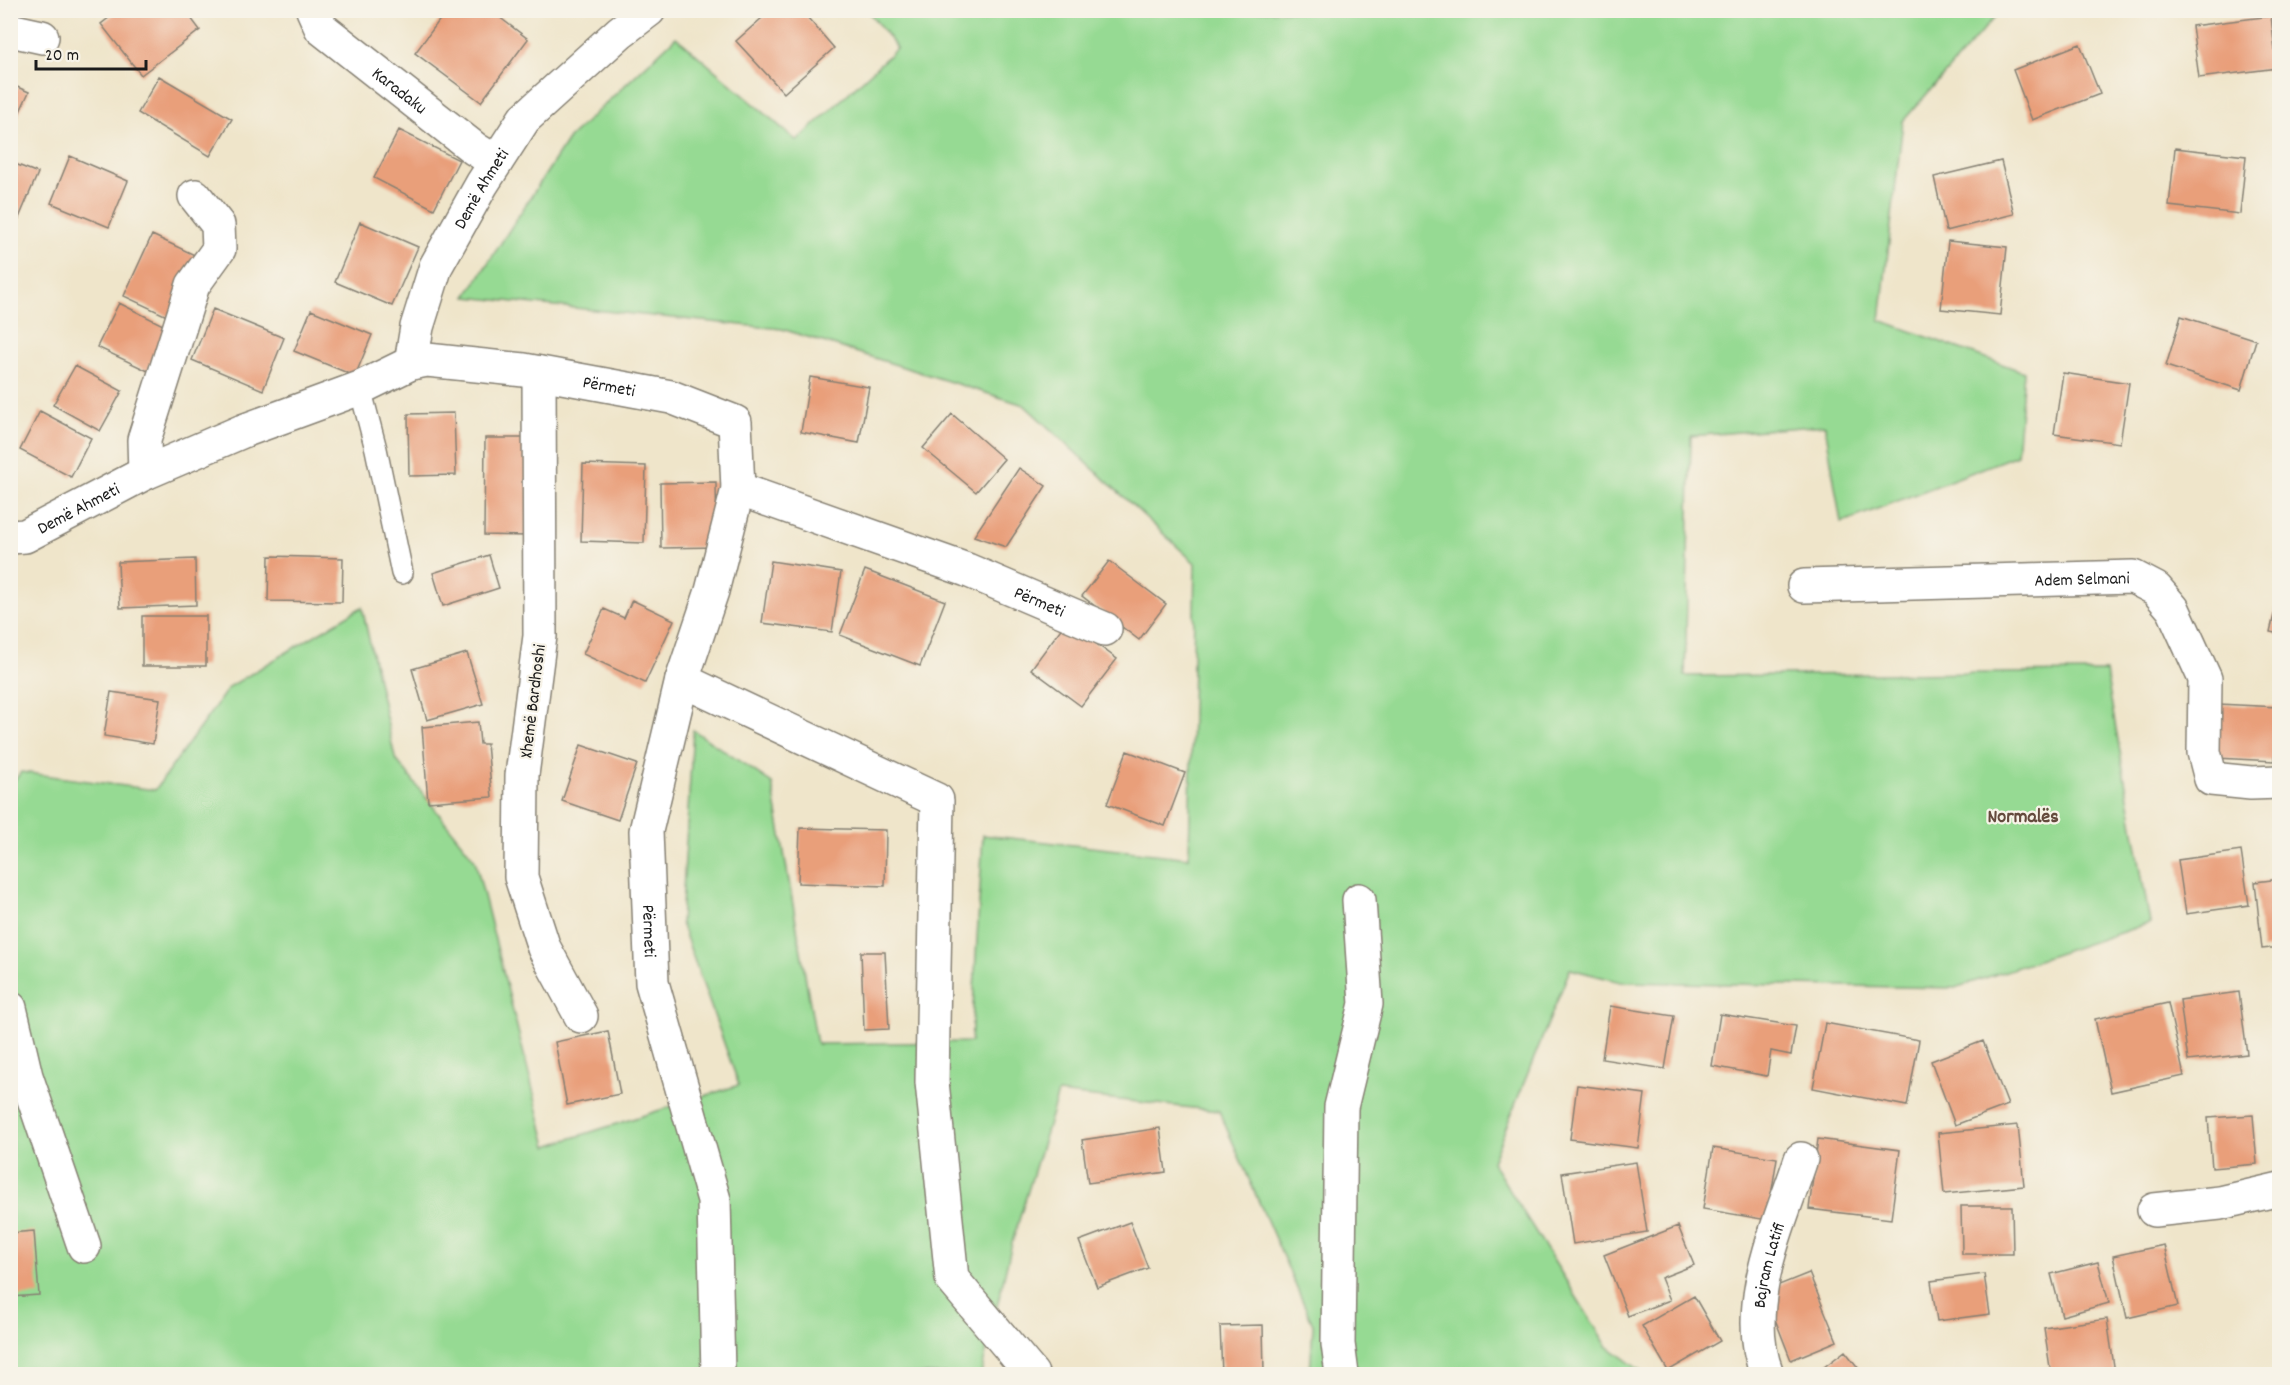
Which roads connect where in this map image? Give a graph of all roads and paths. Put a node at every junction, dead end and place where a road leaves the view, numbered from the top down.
1 (313, 10) edge
2 (649, 10) edge
3 (10, 30) edge
4 (42, 37) dead end
5 (496, 162) junction
6 (195, 196) dead end
7 (411, 363) junction
8 (539, 374) junction
9 (360, 388) junction
10 (145, 473) junction
11 (738, 489) junction
12 (10, 537) edge
13 (402, 573) dead end
14 (1804, 586) dead end
15 (1105, 629) dead end
16 (681, 680) junction
17 (2280, 782) edge
18 (1359, 900) dead end
19 (10, 1008) edge
20 (581, 1016) dead end
21 (1801, 1159) dead end
22 (2280, 1189) edge
23 (2154, 1210) dead end
24 (84, 1246) dead end
25 (718, 1374) edge
26 (1032, 1374) edge
27 (1342, 1374) edge
28 (1767, 1374) edge

1 - 5 street, Karadaku
2 - 5 street, Demë Ahmeti
3 - 4 street
5 - 7 street, Demë Ahmeti
6 - 10 street
7 - 8 street, Përmeti
7 - 9 street, Demë Ahmeti
8 - 11 street, Përmeti
8 - 20 street, Xhemë Bardhoshi
9 - 10 street, Demë Ahmeti
9 - 13 lane
10 - 12 street, Demë Ahmeti
11 - 15 street, Përmeti
11 - 16 street, Përmeti
14 - 17 street, Adem Selmani
16 - 25 street, Përmeti
16 - 26 street
18 - 27 street
19 - 24 street
21 - 28 street, Bajram Latifi
22 - 23 street

